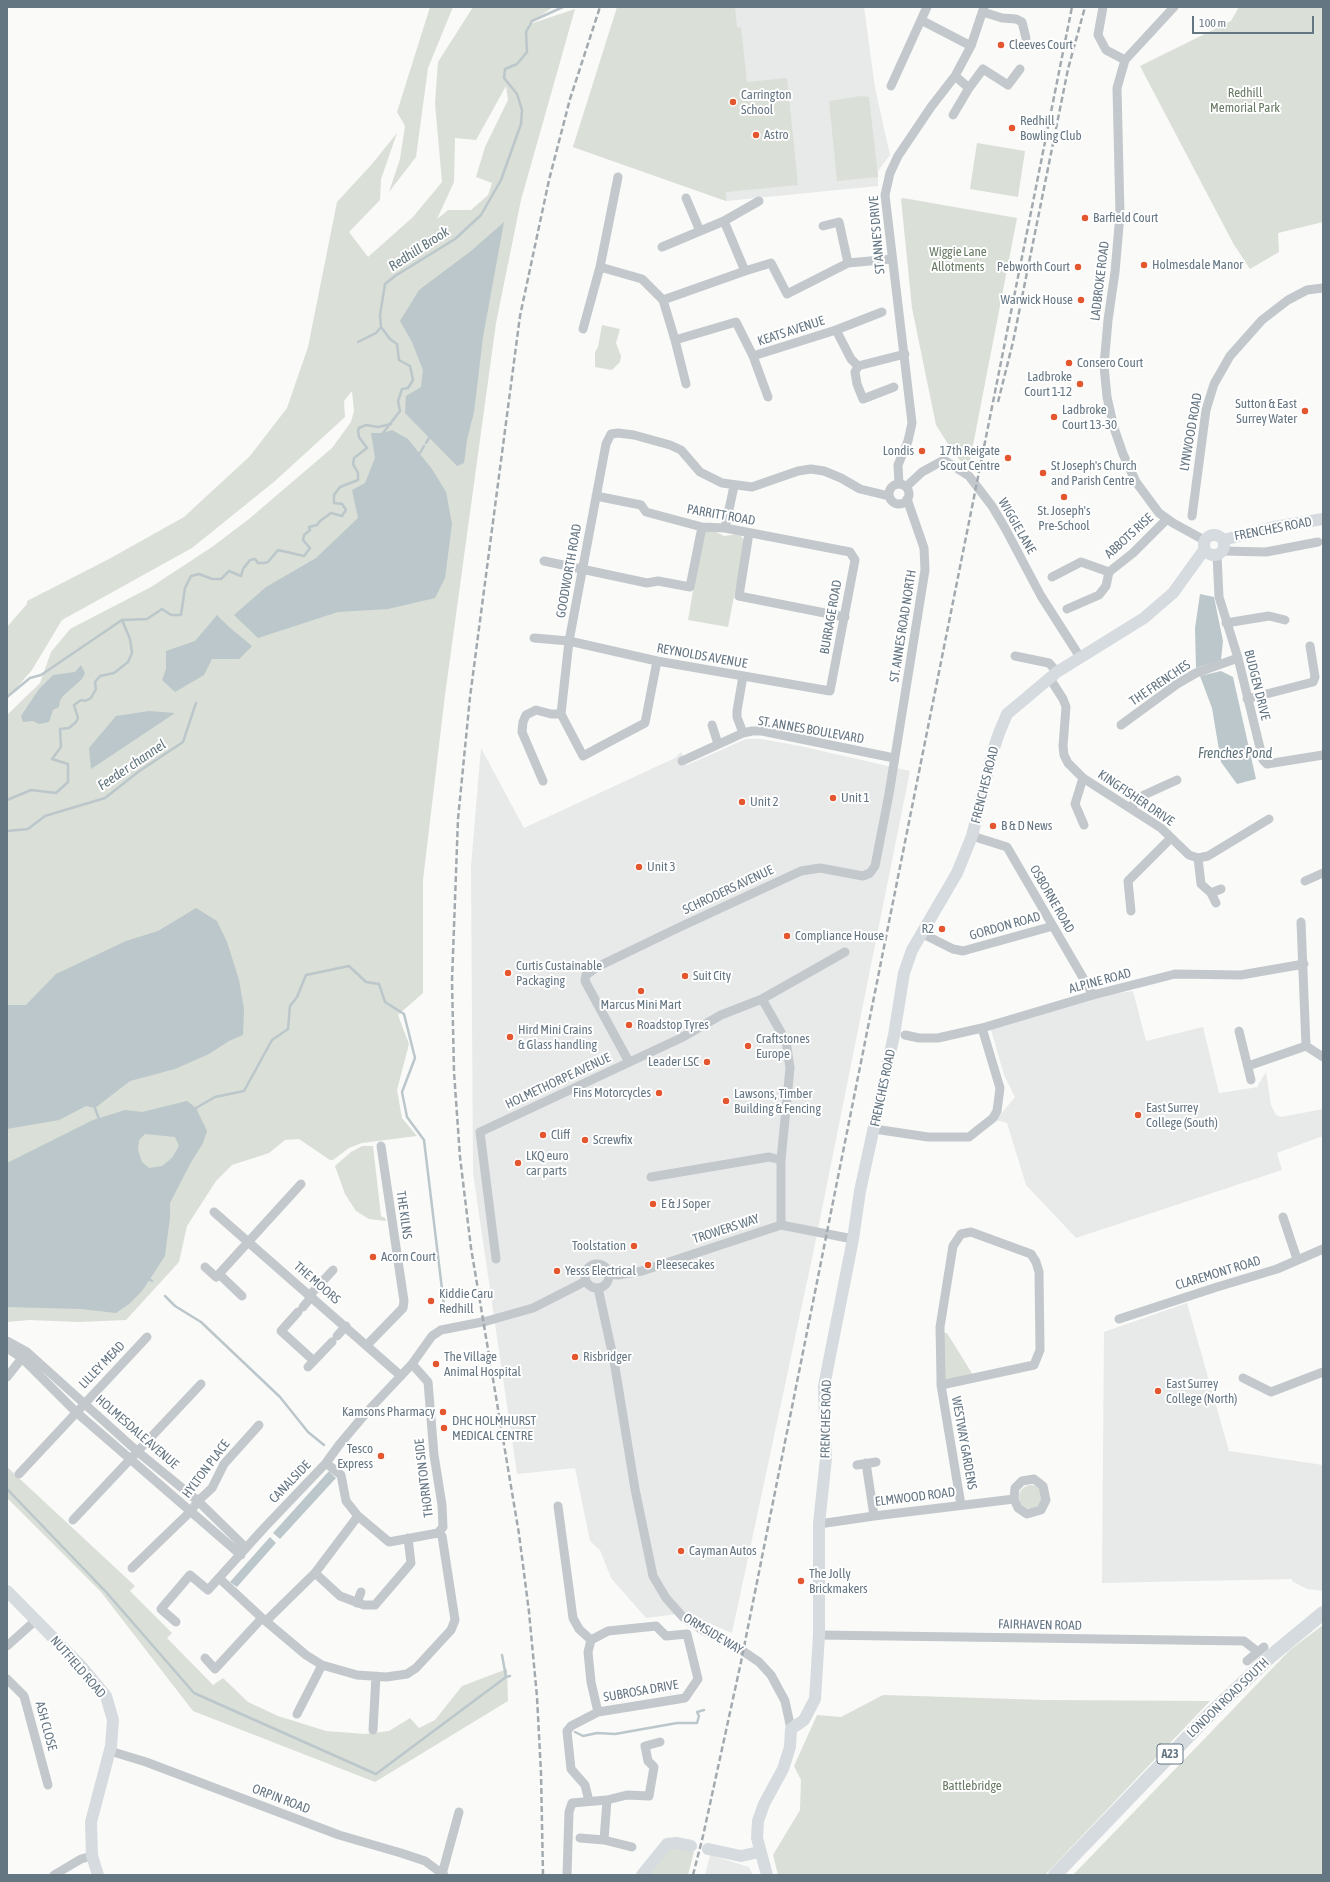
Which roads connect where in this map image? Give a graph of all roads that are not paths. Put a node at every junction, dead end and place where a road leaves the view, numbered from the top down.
1 (927, 7) edge
2 (1103, 7) edge
3 (1174, 7) edge
4 (984, 9) edge
5 (921, 20) junction
6 (1026, 38) dead end
7 (971, 46) junction
8 (1125, 60) junction
9 (1020, 69) dead end
10 (955, 76) junction
11 (892, 86) dead end
12 (969, 88) junction
13 (953, 115) dead end
14 (618, 177) dead end
15 (686, 198) dead end
16 (759, 201) dead end
17 (724, 221) junction
18 (823, 226) dead end
19 (700, 231) junction
20 (662, 247) dead end
21 (892, 259) junction
22 (848, 263) junction
23 (600, 267) junction
24 (745, 271) junction
25 (1323, 288) edge
26 (663, 300) junction
27 (882, 312) dead end
28 (583, 329) dead end
29 (836, 330) junction
30 (675, 340) junction
31 (905, 354) junction
32 (753, 356) junction
33 (858, 366) junction
34 (686, 384) dead end
35 (894, 387) dead end
36 (768, 397) dead end
37 (734, 486) junction
38 (902, 486) junction
39 (596, 496) junction
40 (889, 496) junction
41 (907, 499) junction
42 (1192, 516) dead end
43 (1167, 519) junction
44 (1323, 519) edge
45 (702, 527) junction
46 (725, 528) junction
47 (749, 533) junction
48 (1318, 542) dead end
49 (1204, 545) junction
50 (1221, 548) junction
51 (847, 550) joint
52 (544, 561) dead end
53 (582, 569) junction
54 (1109, 572) junction
55 (1052, 577) dead end
56 (1067, 610) dead end
57 (845, 617) junction
58 (1285, 620) dead end
59 (1226, 622) junction
60 (534, 638) dead end
61 (569, 641) junction
62 (1310, 646) dead end
63 (1015, 656) dead end
64 (1080, 657) junction
65 (1238, 658) junction
66 (658, 661) junction
67 (1052, 671) junction
68 (743, 676) junction
69 (830, 691) joint
70 (1247, 699) junction
71 (561, 714) junction
72 (712, 725) dead end
73 (1121, 725) dead end
74 (743, 733) junction
75 (718, 744) junction
76 (1323, 755) edge
77 (894, 758) junction
78 (682, 761) dead end
79 (1083, 778) junction
80 (1177, 780) dead end
81 (543, 781) dead end
82 (1130, 807) junction
83 (1269, 819) dead end
84 (1084, 825) dead end
85 (972, 836) junction
86 (1171, 838) junction
87 (1198, 858) junction
88 (1323, 873) edge
89 (1305, 881) dead end
90 (1221, 889) dead end
91 (1211, 893) junction
92 (1216, 903) dead end
93 (1131, 911) dead end
94 (1301, 922) dead end
95 (1053, 926) junction
96 (921, 933) junction
97 (845, 952) dead end
98 (1304, 964) junction
99 (1093, 995) junction
100 (762, 999) junction
101 (982, 1028) junction
102 (1239, 1031) dead end
103 (905, 1036) dead end
104 (1306, 1046) junction
105 (1323, 1056) edge
106 (629, 1062) junction
107 (1248, 1066) junction
108 (1251, 1080) dead end
109 (874, 1129) junction
110 (381, 1146) dead end
111 (781, 1160) junction
112 (651, 1177) dead end
113 (301, 1184) dead end
114 (214, 1212) dead end
115 (1283, 1217) dead end
116 (782, 1225) junction
117 (853, 1239) junction
118 (250, 1242) junction
119 (1323, 1249) edge
120 (496, 1259) dead end
121 (1297, 1259) junction
122 (205, 1267) dead end
123 (333, 1270) dead end
124 (219, 1274) junction
125 (609, 1274) junction
126 (586, 1281) junction
127 (598, 1288) junction
128 (242, 1296) dead end
129 (311, 1296) junction
130 (1119, 1319) dead end
131 (346, 1326) junction
132 (147, 1337) dead end
133 (7, 1341) edge
134 (368, 1345) junction
135 (7, 1348) edge
136 (25, 1355) junction
137 (412, 1364) junction
138 (1323, 1372) edge
139 (401, 1376) junction
140 (7, 1377) edge
141 (1243, 1378) dead end
142 (201, 1384) dead end
143 (941, 1385) junction
144 (84, 1403) junction
145 (76, 1412) junction
146 (259, 1425) dead end
147 (138, 1452) junction
148 (132, 1459) junction
149 (326, 1462) junction
150 (876, 1462) dead end
151 (19, 1474) dead end
152 (1014, 1499) dead end
153 (198, 1501) junction
154 (962, 1505) junction
155 (558, 1506) dead end
156 (191, 1511) junction
157 (358, 1516) junction
158 (874, 1516) junction
159 (73, 1520) dead end
160 (819, 1524) junction
161 (438, 1533) junction
162 (408, 1538) junction
163 (243, 1552) junction
164 (132, 1568) dead end
165 (315, 1572) junction
166 (220, 1578) junction
167 (7, 1591) edge
168 (361, 1592) dead end
169 (360, 1604) junction
170 (1323, 1613) edge
171 (36, 1620) junction
172 (264, 1620) junction
173 (176, 1622) dead end
174 (819, 1635) junction
175 (591, 1640) junction
176 (7, 1646) edge
177 (205, 1658) dead end
178 (1248, 1661) dead end
179 (322, 1665) junction
180 (376, 1676) junction
181 (7, 1679) edge
182 (598, 1712) junction
183 (297, 1714) dead end
184 (791, 1729) junction
185 (373, 1730) dead end
186 (660, 1742) dead end
187 (110, 1751) junction
188 (48, 1785) dead end
189 (607, 1800) junction
190 (589, 1801) junction
191 (459, 1812) dead end
192 (580, 1838) dead end
193 (604, 1840) junction
194 (691, 1846) dead end
195 (632, 1847) dead end
196 (708, 1849) dead end
197 (759, 1852) junction
198 (92, 1856) junction
199 (443, 1874) edge
200 (54, 1875) edge
201 (98, 1875) edge
202 (567, 1875) edge
203 (642, 1875) edge
204 (767, 1875) edge
205 (1055, 1875) edge

1 - 5 street
2 - 8 street
3 - 8 street, LADBROKE ROAD
4 - 6 street
4 - 7 street, ST ANNE'S DRIVE
5 - 7 street
5 - 11 street
7 - 10 street, ST ANNE'S DRIVE
8 - 43 street, LADBROKE ROAD
9 - 12 street
10 - 12 street
10 - 21 street, ST ANNE'S DRIVE
12 - 13 street
14 - 23 street
15 - 19 street
16 - 17 street
17 - 19 street
17 - 24 street
18 - 22 street
19 - 20 street
21 - 22 street
21 - 31 street, ST ANNE'S DRIVE
22 - 24 street
23 - 26 street
23 - 28 street
24 - 26 street
25 - 42 street, LYNWOOD ROAD
26 - 30 street
27 - 29 street, KEATS AVENUE
29 - 32 street, KEATS AVENUE
29 - 33 street, KEATS AVENUE
30 - 32 street, KEATS AVENUE
30 - 34 street
31 - 33 street
31 - 38 street, ST ANNE'S DRIVE
32 - 36 street, KEATS AVENUE
33 - 35 street
37 - 39 street, GOODWORTH ROAD
37 - 40 street
37 - 46 street
38 - 40 street
38 - 41 street
38 - 64 street, WIGGIE LANE
39 - 45 street, PARRITT ROAD
39 - 53 street, GOODWORTH ROAD
40 - 41 street
41 - 77 street, ST. ANNES ROAD NORTH
43 - 49 street, LADBROKE ROAD
43 - 54 street, ABBOTS RISE
44 - 50 street, FRENCHES ROAD
45 - 46 street, PARRITT ROAD
45 - 53 street
46 - 47 street, PARRITT ROAD
47 - 51 street, PARRITT ROAD
47 - 57 street
48 - 50 street
49 - 50 street
49 - 50 street
49 - 64 street, FRENCHES ROAD
50 - 59 street, BUDGEN DRIVE
51 - 57 street, BURRAGE ROAD
52 - 53 street
53 - 61 street, GOODWORTH ROAD
54 - 55 street, ABBOTS RISE
54 - 56 street, ABBOTS RISE
57 - 69 street, BURRAGE ROAD
58 - 59 street
59 - 65 street, BUDGEN DRIVE
60 - 61 street, REYNOLDS AVENUE
61 - 66 street, REYNOLDS AVENUE
61 - 71 street, GOODWORTH ROAD
62 - 70 street
63 - 67 street
64 - 67 street, FRENCHES ROAD
65 - 70 street, BUDGEN DRIVE
65 - 73 street, THE FRENCHES
66 - 68 street, REYNOLDS AVENUE
66 - 71 street
67 - 79 street, KINGFISHER DRIVE
67 - 85 street, FRENCHES ROAD
68 - 69 street, REYNOLDS AVENUE
68 - 74 street
70 - 76 street, BUDGEN DRIVE
71 - 81 street
72 - 75 street
74 - 75 street, ST. ANNES BOULEVARD
74 - 77 street, ST. ANNES BOULEVARD
75 - 78 street, ST. ANNES BOULEVARD
77 - 106 street, SCHRODERS AVENUE
79 - 82 street, KINGFISHER DRIVE
79 - 84 street
80 - 82 street
82 - 86 street, KINGFISHER DRIVE
83 - 87 street
85 - 95 street, OSBORNE ROAD
85 - 96 street, FRENCHES ROAD
86 - 87 street, KINGFISHER DRIVE
86 - 93 street
87 - 91 street
88 - 89 street
90 - 91 street
91 - 92 street
94 - 98 street
95 - 96 street, GORDON ROAD
95 - 99 street, OSBORNE ROAD
96 - 109 street, FRENCHES ROAD
97 - 100 street, HOLMETHORPE AVENUE
98 - 99 street, ALPINE ROAD
98 - 104 street
99 - 101 street, ALPINE ROAD
100 - 106 street, HOLMETHORPE AVENUE
100 - 111 street
101 - 103 street, ALPINE ROAD
101 - 109 street
102 - 107 street
104 - 105 street
104 - 107 street
106 - 120 street, HOLMETHORPE AVENUE
107 - 108 street
109 - 117 street, FRENCHES ROAD
110 - 134 street, THE KILNS
111 - 112 street
111 - 116 street
113 - 118 street
114 - 118 street, THE MOORS
115 - 121 street
116 - 117 street, TROWERS WAY
116 - 125 street, TROWERS WAY
117 - 160 street, FRENCHES ROAD
118 - 124 street
118 - 129 street, THE MOORS
119 - 121 street, CLAREMONT ROAD
121 - 130 street, CLAREMONT ROAD
122 - 124 street
123 - 129 street
124 - 128 street
125 - 126 street
125 - 127 street
126 - 127 street
126 - 137 street, CANALSIDE
127 - 184 street, ORMSIDE WAY
129 - 131 street, THE MOORS
129 - 131 street
131 - 134 street, THE MOORS
132 - 144 street, LILLEY MEAD
133 - 136 street, HOLMESDALE AVENUE
134 - 139 street, THE MOORS
135 - 136 street, HOLMESDALE AVENUE
136 - 140 street
136 - 144 street, HOLMESDALE AVENUE
136 - 145 street, HOLMESDALE AVENUE
137 - 139 street, CANALSIDE
137 - 161 street, THORNTON SIDE
138 - 141 street
139 - 149 street, CANALSIDE
142 - 147 street
143 - 143 street, WESTWAY GARDENS
143 - 154 street, WESTWAY GARDENS
144 - 145 street, LILLEY MEAD
144 - 147 street, HOLMESDALE AVENUE
145 - 148 street, HOLMESDALE AVENUE
145 - 151 street, LILLEY MEAD
146 - 153 street, HYLTON PLACE
147 - 148 street
147 - 153 street, HOLMESDALE AVENUE
148 - 156 street, HOLMESDALE AVENUE
148 - 159 street
149 - 157 street, THORNTON SIDE
149 - 163 street, CANALSIDE
150 - 158 street
152 - 154 street, ELMWOOD ROAD
153 - 156 street, HYLTON PLACE
153 - 163 street, HOLMESDALE AVENUE
154 - 158 street, ELMWOOD ROAD
155 - 175 street
156 - 163 street, HOLMESDALE AVENUE
156 - 164 street, HYLTON PLACE
157 - 162 street, THORNTON SIDE
157 - 165 street
158 - 160 street, ELMWOOD ROAD
160 - 174 street, FRENCHES ROAD
161 - 162 street, THORNTON SIDE
161 - 180 street
162 - 169 street
163 - 166 street, CANALSIDE
165 - 169 street
165 - 172 street
166 - 172 street
166 - 173 street, CANALSIDE
167 - 171 street, NUTFIELD ROAD
168 - 169 street
170 - 205 main road, LONDON ROAD SOUTH / A23
171 - 176 street
171 - 187 street, NUTFIELD ROAD
172 - 177 street
172 - 179 street
174 - 178 street, FAIRHAVEN ROAD
174 - 184 street, FRENCHES ROAD
175 - 182 street, SUBROSA DRIVE
175 - 182 street, SUBROSA DRIVE
179 - 180 street
179 - 183 street
180 - 185 street
181 - 188 street, ASH CLOSE
182 - 190 street, SUBROSA DRIVE
184 - 197 street, ORMSIDE WAY
186 - 189 street
187 - 198 street, NUTFIELD ROAD
187 - 199 street, ORPIN ROAD
189 - 190 street
189 - 193 street
190 - 202 street
191 - 199 street, ORPIN ROAD
192 - 193 street
193 - 195 street
194 - 203 street
196 - 197 street
197 - 204 street, ORMSIDE WAY
198 - 200 street
198 - 201 street, NUTFIELD ROAD

